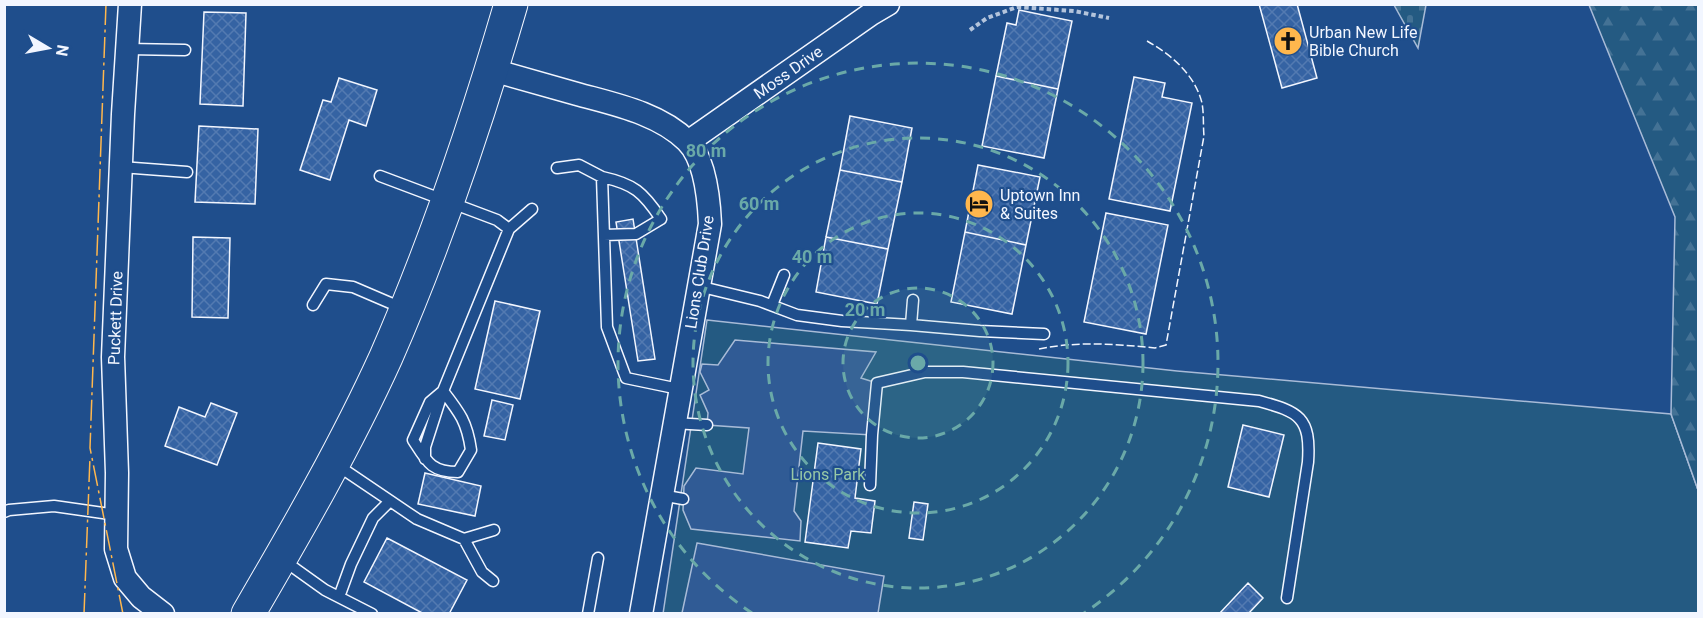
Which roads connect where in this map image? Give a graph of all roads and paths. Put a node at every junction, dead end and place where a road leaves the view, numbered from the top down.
1 (130, 4) edge
2 (511, 4) edge
3 (888, 4) edge
4 (1109, 18) dead end
5 (970, 30) dead end
6 (127, 49) junction
7 (184, 50) dead end
8 (492, 70) junction
9 (688, 142) junction
10 (121, 167) junction
11 (557, 168) dead end
12 (187, 172) dead end
13 (381, 176) dead end
14 (602, 177) junction
15 (448, 203) junction
16 (532, 209) dead end
17 (510, 229) junction
18 (604, 235) junction
19 (784, 275) dead end
20 (698, 286) junction
21 (913, 300) dead end
22 (313, 305) dead end
23 (772, 305) junction
24 (405, 309) junction
25 (911, 326) junction
26 (1044, 334) dead end
27 (680, 389) junction
28 (443, 391) junction
29 (674, 423) junction
30 (707, 425) dead end
31 (333, 463) junction
32 (870, 485) dead end
33 (390, 501) junction
34 (4, 512) edge
35 (117, 515) junction
36 (494, 530) dead end
37 (464, 539) junction
38 (280, 558) junction
39 (598, 558) dead end
40 (493, 580) dead end
41 (339, 597) junction
42 (1287, 598) dead end
43 (163, 614) edge
44 (248, 614) edge
45 (372, 614) edge
46 (588, 614) edge
47 (641, 614) edge

1 - 6 street, Puckett Drive
2 - 8 main road
3 - 9 street, Moss Drive
4 - 5 path
6 - 7 lane
6 - 10 street, Puckett Drive
8 - 9 street
8 - 15 main road
9 - 20 street, Lions Club Drive
10 - 12 lane
10 - 35 street, Puckett Drive
11 - 14 lane
13 - 15 lane
14 - 18 lane
14 - 18 lane
15 - 17 lane
15 - 24 main road
16 - 17 lane
17 - 28 lane
18 - 27 lane
19 - 23 lane
20 - 23 lane
20 - 27 street, Lions Club Drive
21 - 25 lane
22 - 24 lane
23 - 25 lane
24 - 31 main road
25 - 26 lane
27 - 29 street, Lions Club Drive
28 - 28 lane
29 - 30 lane
29 - 47 street, Lions Club Drive
31 - 33 lane
31 - 38 main road
32 - 42 lane
33 - 37 lane
33 - 41 lane
34 - 35 lane
35 - 43 street, Puckett Drive
36 - 37 lane
37 - 40 lane
38 - 41 lane
38 - 44 main road
39 - 46 lane
41 - 45 lane

